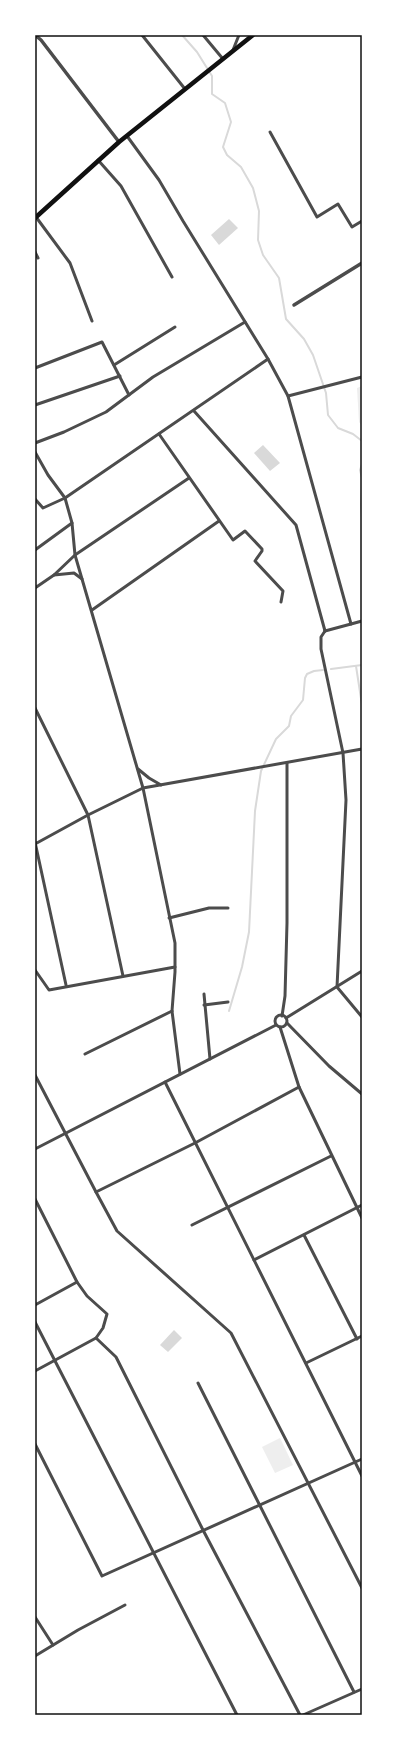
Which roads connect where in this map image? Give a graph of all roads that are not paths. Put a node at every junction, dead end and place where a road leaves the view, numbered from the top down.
1 (35, 35) edge
2 (142, 35) edge
3 (203, 35) edge
4 (239, 35) edge
5 (253, 35) edge
6 (232, 52) junction
7 (223, 59) junction
8 (185, 89) junction
9 (270, 132) dead end
10 (127, 136) junction
11 (119, 142) junction
12 (98, 160) junction
13 (35, 217) edge
14 (362, 221) edge
15 (35, 252) edge
16 (38, 258) dead end
17 (362, 263) edge
18 (172, 278) dead end
19 (294, 305) dead end
20 (92, 321) dead end
21 (244, 322) junction
22 (175, 327) dead end
23 (268, 359) junction
24 (114, 365) junction
25 (35, 368) edge
26 (120, 376) junction
27 (362, 377) edge
28 (130, 395) junction
29 (288, 396) junction
30 (35, 406) edge
31 (194, 411) junction
32 (159, 434) junction
33 (35, 443) edge
34 (35, 452) edge
35 (189, 478) junction
36 (65, 498) junction
37 (35, 499) edge
38 (219, 521) junction
39 (72, 522) junction
40 (35, 550) edge
41 (75, 556) junction
42 (54, 575) junction
43 (84, 582) junction
44 (35, 588) edge
45 (281, 602) dead end
46 (92, 610) junction
47 (362, 621) edge
48 (351, 624) junction
49 (325, 631) junction
50 (35, 708) edge
51 (362, 749) edge
52 (343, 753) junction
53 (287, 763) junction
54 (137, 767) junction
55 (162, 785) junction
56 (143, 788) junction
57 (88, 815) junction
58 (35, 843) edge
59 (228, 908) dead end
60 (169, 918) junction
61 (175, 967) junction
62 (35, 970) edge
63 (362, 971) edge
64 (123, 976) junction
65 (66, 985) junction
66 (337, 987) junction
67 (204, 994) dead end
68 (228, 1002) dead end
69 (204, 1005) junction
70 (172, 1011) junction
71 (282, 1016) junction
72 (362, 1017) edge
73 (286, 1018) junction
74 (287, 1023) junction
75 (276, 1025) junction
76 (280, 1027) junction
77 (85, 1054) dead end
78 (210, 1059) junction
79 (180, 1074) junction
80 (35, 1076) edge
81 (165, 1082) junction
82 (299, 1087) junction
83 (362, 1094) edge
84 (66, 1133) junction
85 (195, 1142) junction
86 (35, 1148) edge
87 (331, 1156) junction
88 (96, 1192) junction
89 (35, 1199) edge
90 (362, 1205) edge
91 (357, 1207) junction
92 (228, 1208) junction
93 (362, 1218) edge
94 (192, 1224) dead end
95 (304, 1235) junction
96 (254, 1260) junction
97 (77, 1282) junction
98 (35, 1305) edge
99 (35, 1322) edge
100 (362, 1336) edge
101 (96, 1338) junction
102 (357, 1339) junction
103 (55, 1360) junction
104 (306, 1363) junction
105 (35, 1371) edge
106 (198, 1383) dead end
107 (35, 1444) edge
108 (362, 1459) edge
109 (356, 1462) junction
110 (362, 1476) edge
111 (308, 1484) junction
112 (260, 1505) junction
113 (203, 1530) junction
114 (154, 1552) junction
115 (362, 1588) edge
116 (125, 1605) dead end
117 (35, 1617) edge
118 (53, 1645) junction
119 (35, 1656) edge
120 (362, 1689) edge
121 (354, 1692) junction
122 (237, 1715) edge
123 (301, 1715) edge

1 - 11 street
2 - 8 street
3 - 7 street
4 - 6 street
5 - 6 main road
6 - 7 main road
7 - 8 main road
8 - 10 main road
9 - 14 street
10 - 11 main road
10 - 21 street
11 - 12 main road
12 - 13 main road
12 - 18 street
13 - 20 street
15 - 16 street
17 - 19 street
21 - 23 street
21 - 28 street
22 - 24 street
23 - 29 street
23 - 31 street
24 - 25 street
24 - 26 street
26 - 28 street
26 - 30 street
27 - 29 street
28 - 33 street
29 - 48 street
31 - 32 street
31 - 49 street
32 - 35 street
32 - 36 street
34 - 36 street
35 - 38 street
35 - 41 street
36 - 37 street
36 - 39 street
38 - 45 street
38 - 46 street
39 - 40 street
39 - 41 street
41 - 42 street
41 - 43 street
42 - 43 street
42 - 44 street
43 - 46 street
46 - 54 street
47 - 48 street
48 - 49 street
49 - 52 street
50 - 57 street
51 - 52 street
52 - 53 street
52 - 66 street
53 - 55 street
53 - 71 street
54 - 55 street
54 - 56 street
55 - 56 street
56 - 57 street
56 - 60 street
57 - 58 street
57 - 64 street
58 - 65 street
59 - 60 street
60 - 61 street
61 - 64 street
61 - 70 street
62 - 65 street
63 - 66 street
64 - 65 street
66 - 72 street
66 - 73 street
67 - 69 street
68 - 69 street
69 - 78 street
70 - 77 street
70 - 79 street
71 - 73 street
71 - 75 street
73 - 74 street
74 - 76 street
74 - 83 street
75 - 76 street
75 - 78 street
76 - 82 street
78 - 79 street
79 - 81 street
80 - 84 street
81 - 84 street
81 - 85 street
82 - 85 street
82 - 87 street
84 - 86 street
84 - 88 street
85 - 88 street
85 - 92 street
87 - 91 street
87 - 92 street
88 - 111 street
89 - 97 street
90 - 91 street
91 - 93 street
91 - 95 street
92 - 94 street
92 - 96 street
95 - 96 street
95 - 102 street
96 - 104 street
97 - 98 street
97 - 101 street
99 - 103 street
100 - 102 street
101 - 103 street
101 - 113 street
102 - 104 street
103 - 105 street
103 - 114 street
104 - 109 street
106 - 112 street
107 - 114 street
108 - 109 street
109 - 110 street
109 - 111 street
111 - 112 street
111 - 115 street
112 - 113 street
112 - 121 street
113 - 114 street
113 - 123 street
114 - 122 street
116 - 118 street
117 - 118 street
118 - 119 street
120 - 121 street
121 - 123 street

